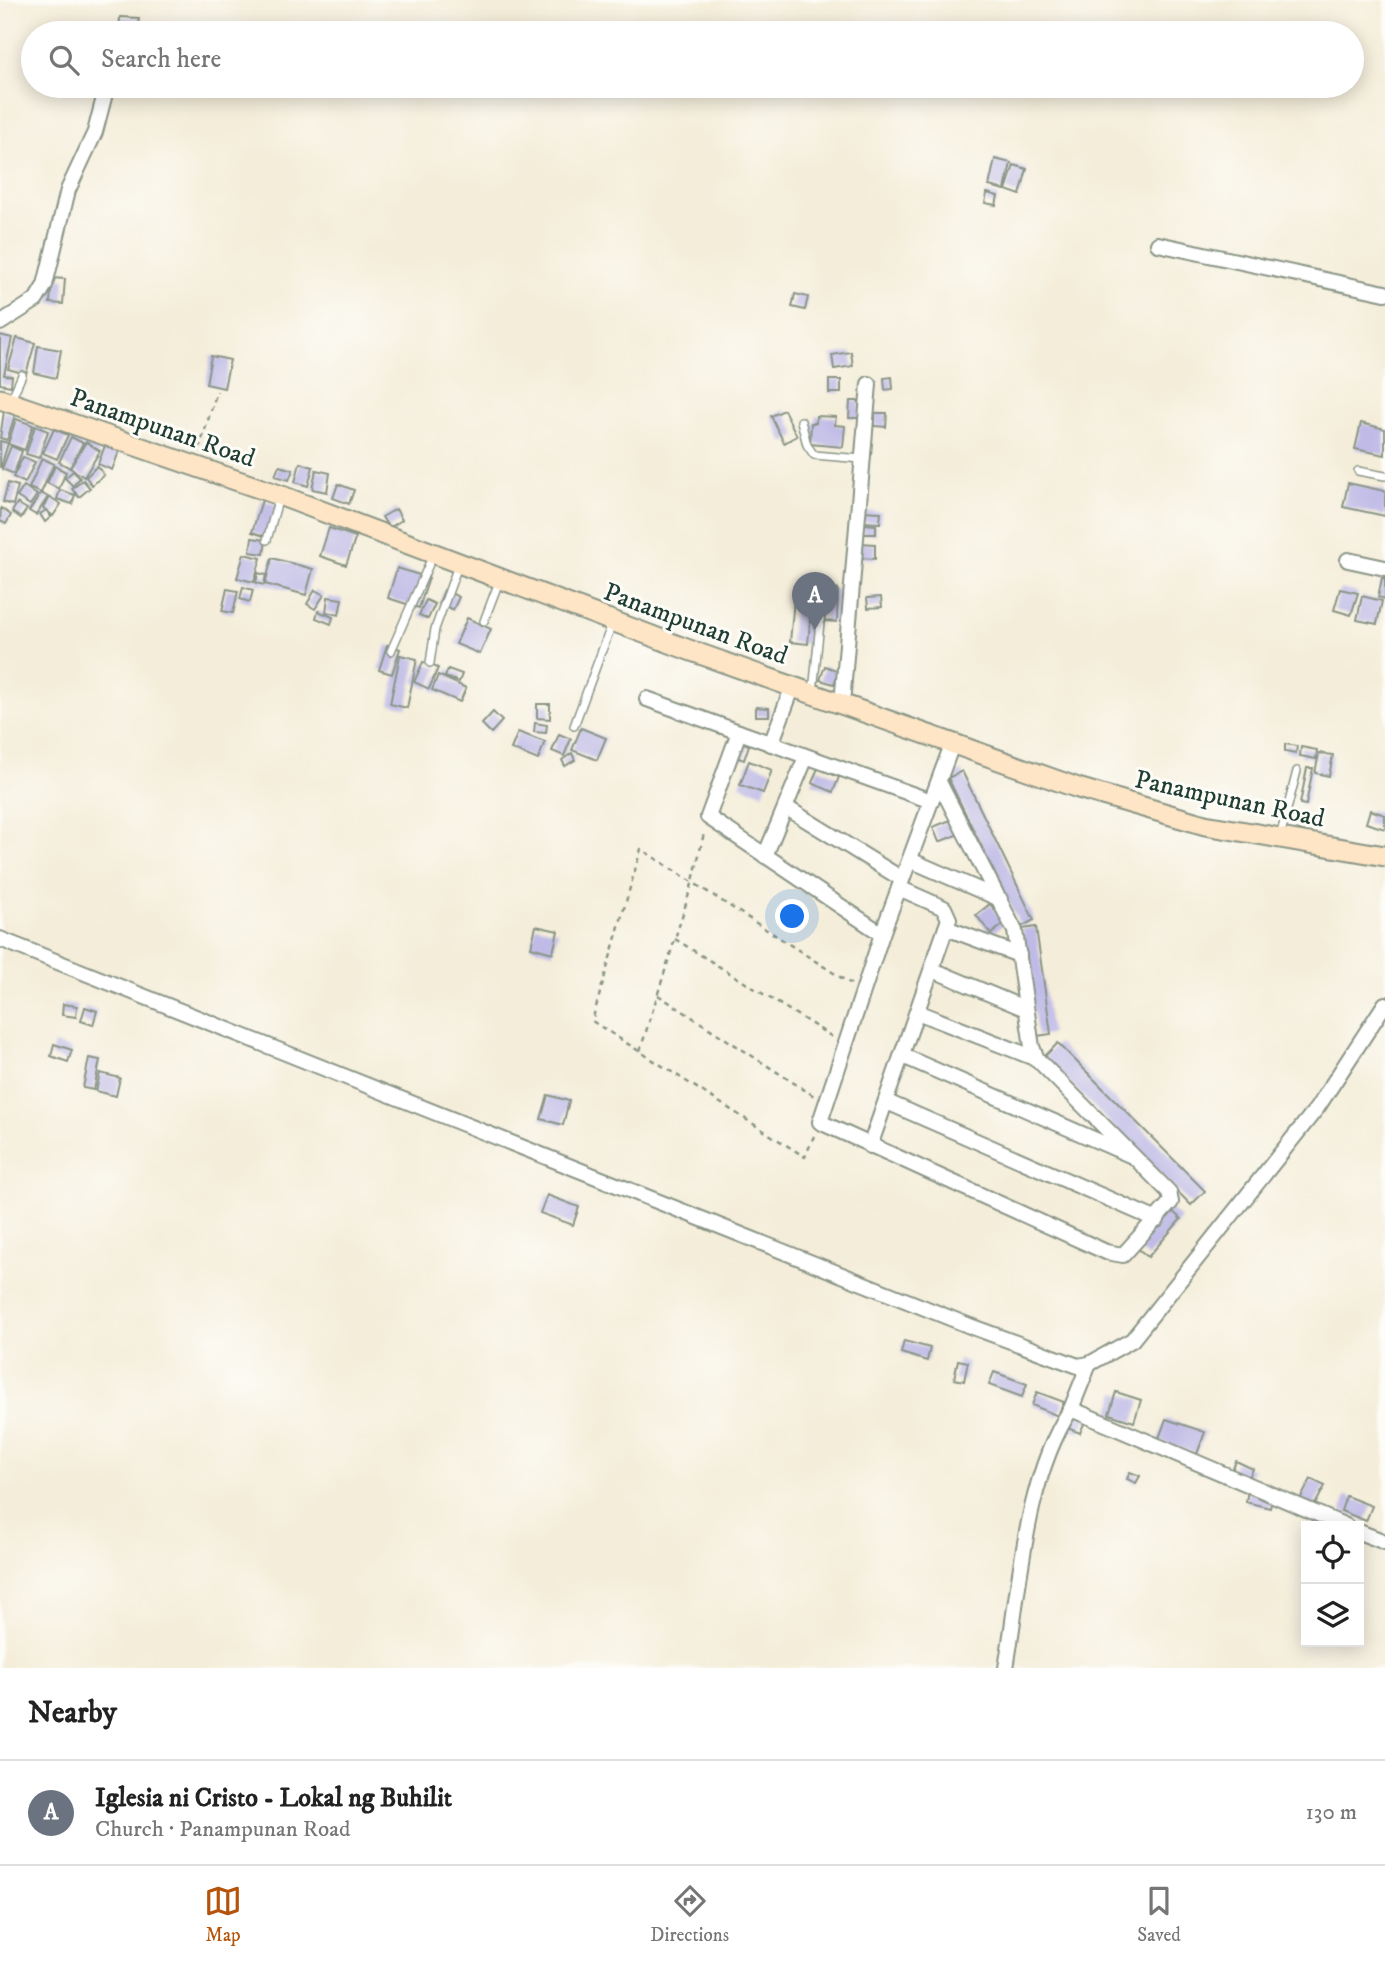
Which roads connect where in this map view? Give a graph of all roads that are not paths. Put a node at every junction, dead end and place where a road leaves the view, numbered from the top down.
1 (104, 98) edge
2 (1158, 244) dead end
3 (1385, 293) edge
4 (0, 323) edge
5 (22, 375) dead end
6 (869, 384) dead end
7 (5, 401) edge
8 (801, 421) dead end
9 (862, 459) junction
10 (1358, 471) dead end
11 (1385, 475) edge
12 (279, 495) junction
13 (267, 540) dead end
14 (434, 553) junction
15 (1348, 560) dead end
16 (460, 563) junction
17 (1385, 568) edge
18 (501, 579) junction
19 (823, 593) dead end
20 (484, 621) dead end
21 (613, 621) junction
22 (391, 650) dead end
23 (430, 663) dead end
24 (793, 686) junction
25 (813, 693) junction
26 (647, 699) dead end
27 (842, 704) junction
28 (574, 726) dead end
29 (739, 732) junction
30 (953, 742) junction
31 (771, 744) junction
32 (806, 757) junction
33 (1297, 771) dead end
34 (939, 782) junction
35 (931, 801) junction
36 (787, 808) junction
37 (1280, 838) junction
38 (765, 856) junction
39 (1385, 856) edge
40 (910, 860) junction
41 (901, 884) junction
42 (1000, 899) junction
43 (946, 928) junction
44 (883, 934) junction
45 (0, 939) edge
46 (1019, 955) junction
47 (933, 970) junction
48 (1385, 1004) edge
49 (1026, 1009) junction
50 (917, 1012) junction
51 (903, 1056) junction
52 (1037, 1059) junction
53 (887, 1102) junction
54 (870, 1146) junction
55 (1137, 1158) junction
56 (1157, 1220) junction
57 (1089, 1364) junction
58 (1071, 1409) junction
59 (1334, 1521) edge
60 (1364, 1534) edge
61 (1385, 1542) edge
62 (1006, 1668) edge

1 - 4 street
2 - 3 street
5 - 7 lane
6 - 9 street
7 - 12 street, Panampunan Road
8 - 9 lane
9 - 27 street
10 - 11 lane
12 - 13 lane
12 - 14 street, Panampunan Road
14 - 16 street, Panampunan Road
14 - 22 lane
15 - 17 street
16 - 18 street, Panampunan Road
16 - 23 lane
18 - 20 lane
18 - 21 street, Panampunan Road
19 - 25 lane
21 - 24 street, Panampunan Road
21 - 28 lane
24 - 25 street, Panampunan Road
24 - 31 street
25 - 27 street, Panampunan Road
26 - 29 street
27 - 30 street, Panampunan Road
29 - 31 street
29 - 38 street
30 - 34 street
30 - 37 street, Panampunan Road
31 - 32 street
32 - 35 street
32 - 36 street
33 - 37 lane
34 - 35 street
34 - 42 street
35 - 40 street
36 - 38 street
36 - 41 street
37 - 39 street, Panampunan Road
38 - 44 street
40 - 41 street
40 - 42 street
41 - 43 street
41 - 44 street
42 - 46 street
43 - 46 street
43 - 47 street
44 - 54 street
45 - 57 street
46 - 49 street
47 - 49 street
47 - 50 street
48 - 57 street
49 - 52 street
50 - 51 street
50 - 52 street
51 - 53 street
51 - 55 street
52 - 55 street
53 - 54 street
53 - 56 street
54 - 56 street
55 - 56 street
57 - 58 street
58 - 59 street
58 - 62 street
60 - 61 street

